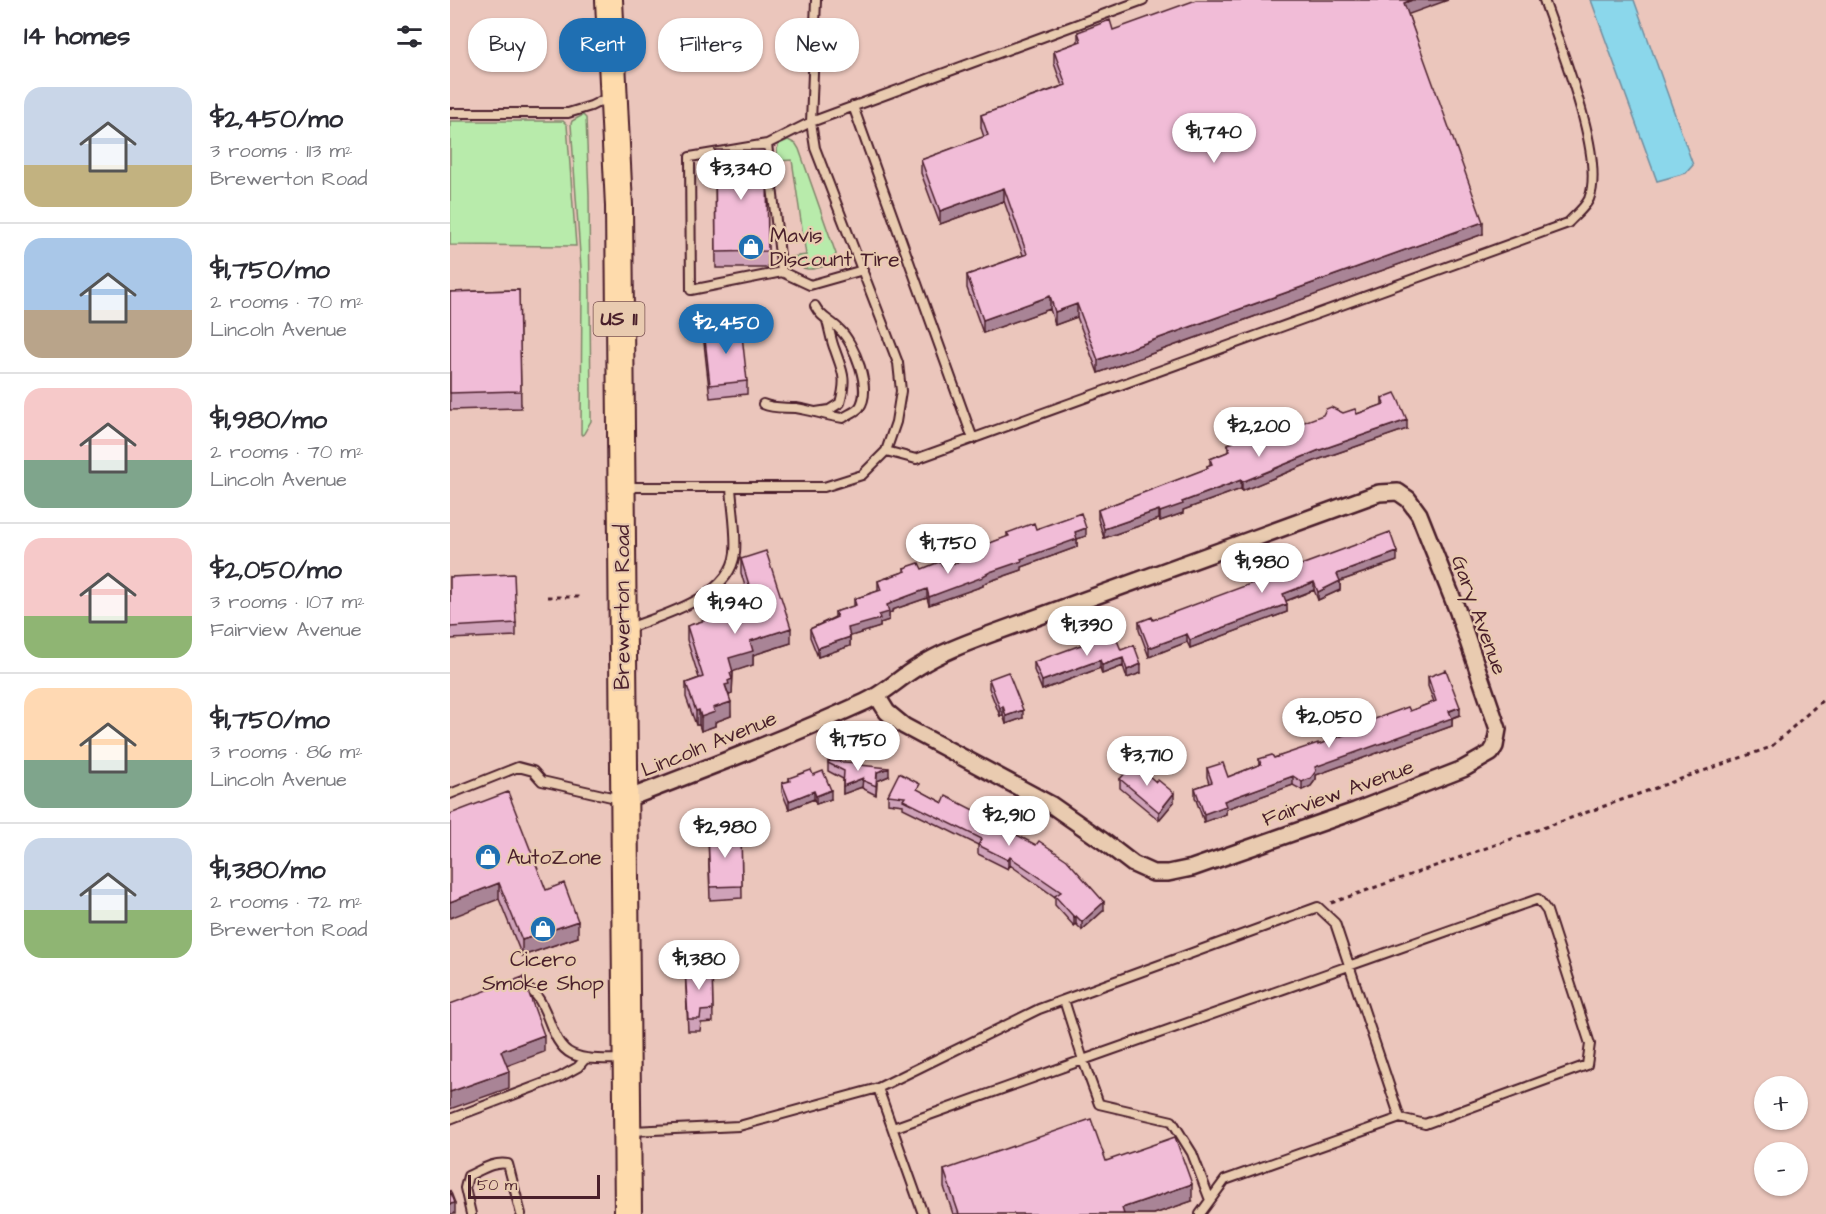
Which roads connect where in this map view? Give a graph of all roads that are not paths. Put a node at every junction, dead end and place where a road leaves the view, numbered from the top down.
1 (609, 0) edge
2 (816, 0) edge
3 (1143, 0) edge
4 (1544, 0) edge
5 (613, 95) junction
6 (854, 106) junction
7 (450, 113) edge
8 (811, 122) junction
9 (767, 144) junction
10 (863, 270) junction
11 (782, 272) junction
12 (815, 306) dead end
13 (827, 321) junction
14 (763, 404) dead end
15 (812, 412) junction
16 (973, 439) junction
17 (886, 451) junction
18 (621, 487) junction
19 (731, 488) junction
20 (1408, 499) joint
21 (622, 631) junction
22 (877, 696) junction
23 (1494, 748) joint
24 (450, 794) edge
25 (624, 800) junction
26 (1349, 966) junction
27 (508, 988) edge
28 (1064, 1000) junction
29 (585, 1059) junction
30 (627, 1059) junction
31 (1083, 1060) junction
32 (878, 1088) junction
33 (1400, 1118) junction
34 (450, 1119) edge
35 (893, 1128) junction
36 (627, 1131) junction
37 (1210, 1200) junction
38 (471, 1214) edge
39 (521, 1214) edge
40 (628, 1214) edge
41 (923, 1214) edge
42 (1200, 1214) edge

1 - 5 main road, Brewerton Road / US 11
2 - 8 lane
3 - 6 lane
4 - 16 lane
5 - 7 lane
5 - 18 main road, Brewerton Road / US 11
6 - 8 lane
6 - 16 lane
8 - 9 lane
8 - 10 lane
9 - 11 lane
9 - 11 lane
10 - 11 lane
10 - 17 lane
12 - 13 lane
13 - 15 lane
13 - 15 lane
14 - 15 lane
16 - 17 lane
17 - 19 lane
18 - 19 lane
18 - 21 main road, Brewerton Road / US 11
19 - 21 lane
20 - 22 street, Lincoln Avenue
20 - 23 street, Gary Avenue
21 - 25 main road, Brewerton Road / US 11
22 - 23 street, Fairview Avenue
22 - 25 street, Lincoln Avenue
24 - 25 lane
25 - 30 main road, Brewerton Road / US 11
26 - 28 lane
26 - 31 lane
26 - 33 lane
26 - 33 lane
27 - 29 lane
28 - 31 lane
28 - 32 lane
29 - 30 lane
29 - 34 lane
30 - 36 main road, Brewerton Road / US 11
31 - 35 lane
31 - 37 lane
32 - 35 lane
32 - 36 lane
33 - 37 lane
35 - 41 lane
36 - 40 main road, Brewerton Road / US 11
37 - 42 lane
38 - 39 lane

